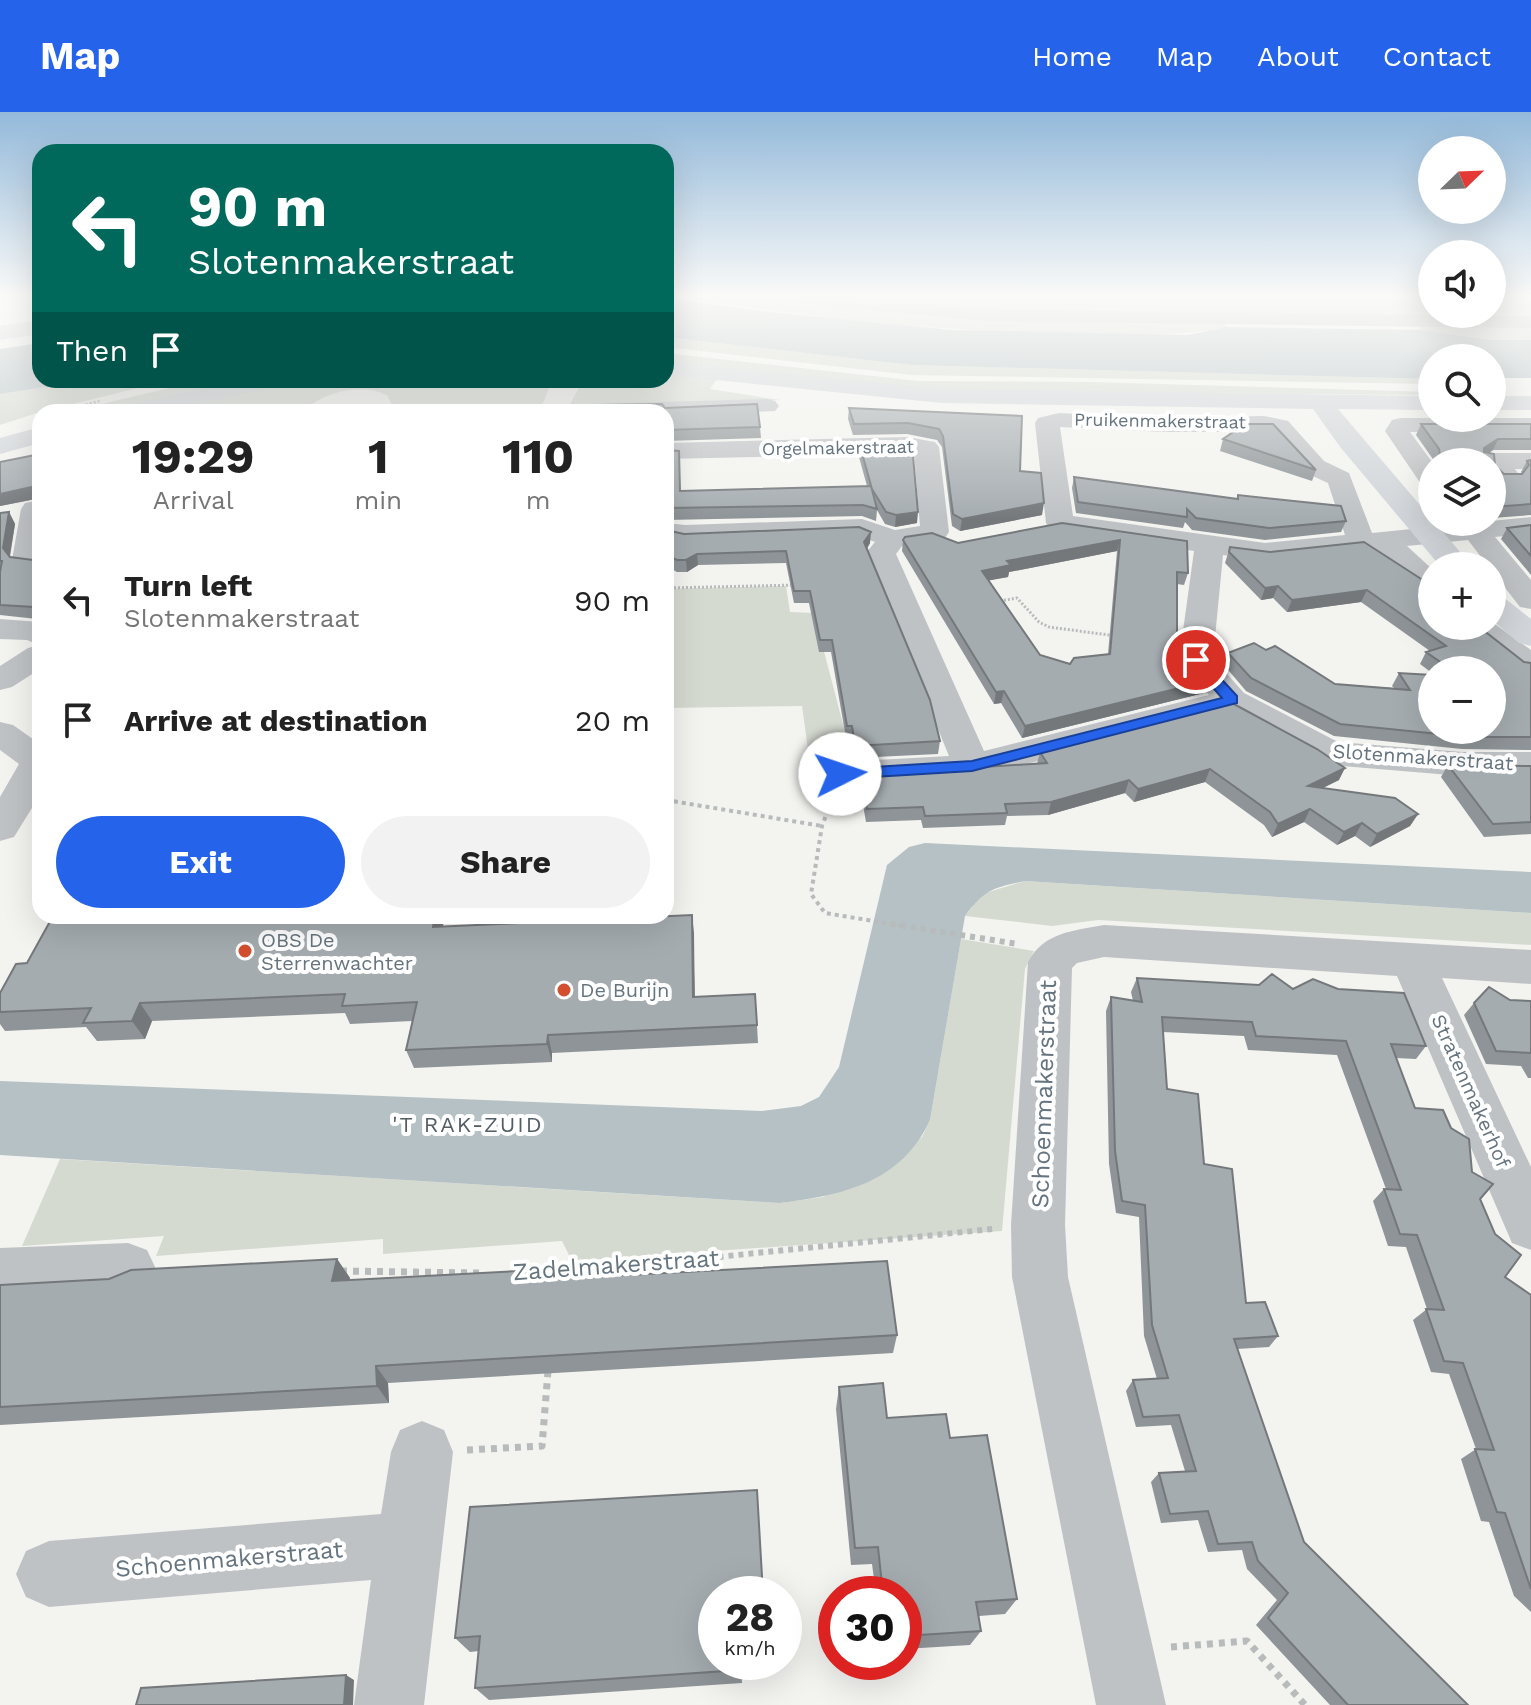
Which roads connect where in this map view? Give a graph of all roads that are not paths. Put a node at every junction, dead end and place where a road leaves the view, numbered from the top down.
1 (698, 371) edge
2 (237, 388) edge
3 (1321, 403) junction
4 (1418, 403) edge
5 (1506, 403) edge
6 (1531, 403) edge
7 (163, 404) edge
8 (674, 406) edge
9 (767, 406) dead end
10 (1531, 425) edge
11 (32, 437) edge
12 (0, 446) edge
13 (674, 451) edge
14 (1418, 461) edge
15 (1531, 461) edge
16 (1510, 477) edge
17 (1340, 479) junction
18 (1381, 479) junction
19 (1418, 480) edge
20 (29, 510) edge
21 (1418, 523) edge
22 (1506, 525) edge
23 (1531, 525) edge
24 (674, 532) edge
25 (1418, 535) edge
26 (1429, 536) edge
27 (1480, 536) edge
28 (893, 539) junction
29 (1372, 540) junction
30 (1209, 545) junction
31 (1443, 552) edge
32 (32, 560) edge
33 (1418, 574) edge
34 (1531, 600) edge
35 (1506, 615) edge
36 (0, 629) edge
37 (32, 631) edge
38 (1531, 636) edge
39 (1496, 640) edge
40 (32, 660) edge
41 (1531, 665) edge
42 (0, 680) edge
43 (1232, 700) junction
44 (0, 733) edge
45 (32, 755) edge
46 (1531, 764) edge
47 (972, 766) junction
48 (840, 774) dead end
49 (32, 777) edge
50 (0, 828) edge
51 (1411, 958) junction
52 (1531, 967) edge
53 (1531, 1225) edge
54 (128, 1269) edge
55 (0, 1275) edge
56 (422, 1452) road end
57 (409, 1544) junction
58 (49, 1574) dead end
59 (389, 1705) edge
60 (1131, 1705) edge

1 - 3 street
2 - 7 street
3 - 4 street
3 - 18 street
5 - 6 street
8 - 9 street
10 - 14 street
11 - 12 street
13 - 28 street, Orgelmakerstraat
15 - 16 street
17 - 18 street
17 - 29 street
17 - 30 street, Pruikenmakerstraat
18 - 19 street
18 - 21 street
20 - 32 street
22 - 23 street, Pruikenmakerstraat
24 - 28 street, Orgelmakerstraat
25 - 29 street, Pruikenmakerstraat
26 - 31 street
27 - 34 street
28 - 47 street
29 - 30 street, Pruikenmakerstraat
29 - 33 street
30 - 43 street, Slotenmakerstraat
35 - 38 street
36 - 37 street
39 - 41 street
40 - 42 street
43 - 46 street, Slotenmakerstraat
43 - 47 street
44 - 45 street
47 - 48 street
49 - 50 street
51 - 52 street, Schoenmakerstraat
51 - 53 street, Stratenmakerhof
51 - 60 street, Schoenmakerstraat
54 - 55 street
56 - 57 street
57 - 58 street, Schoenmakerstraat
57 - 59 street

